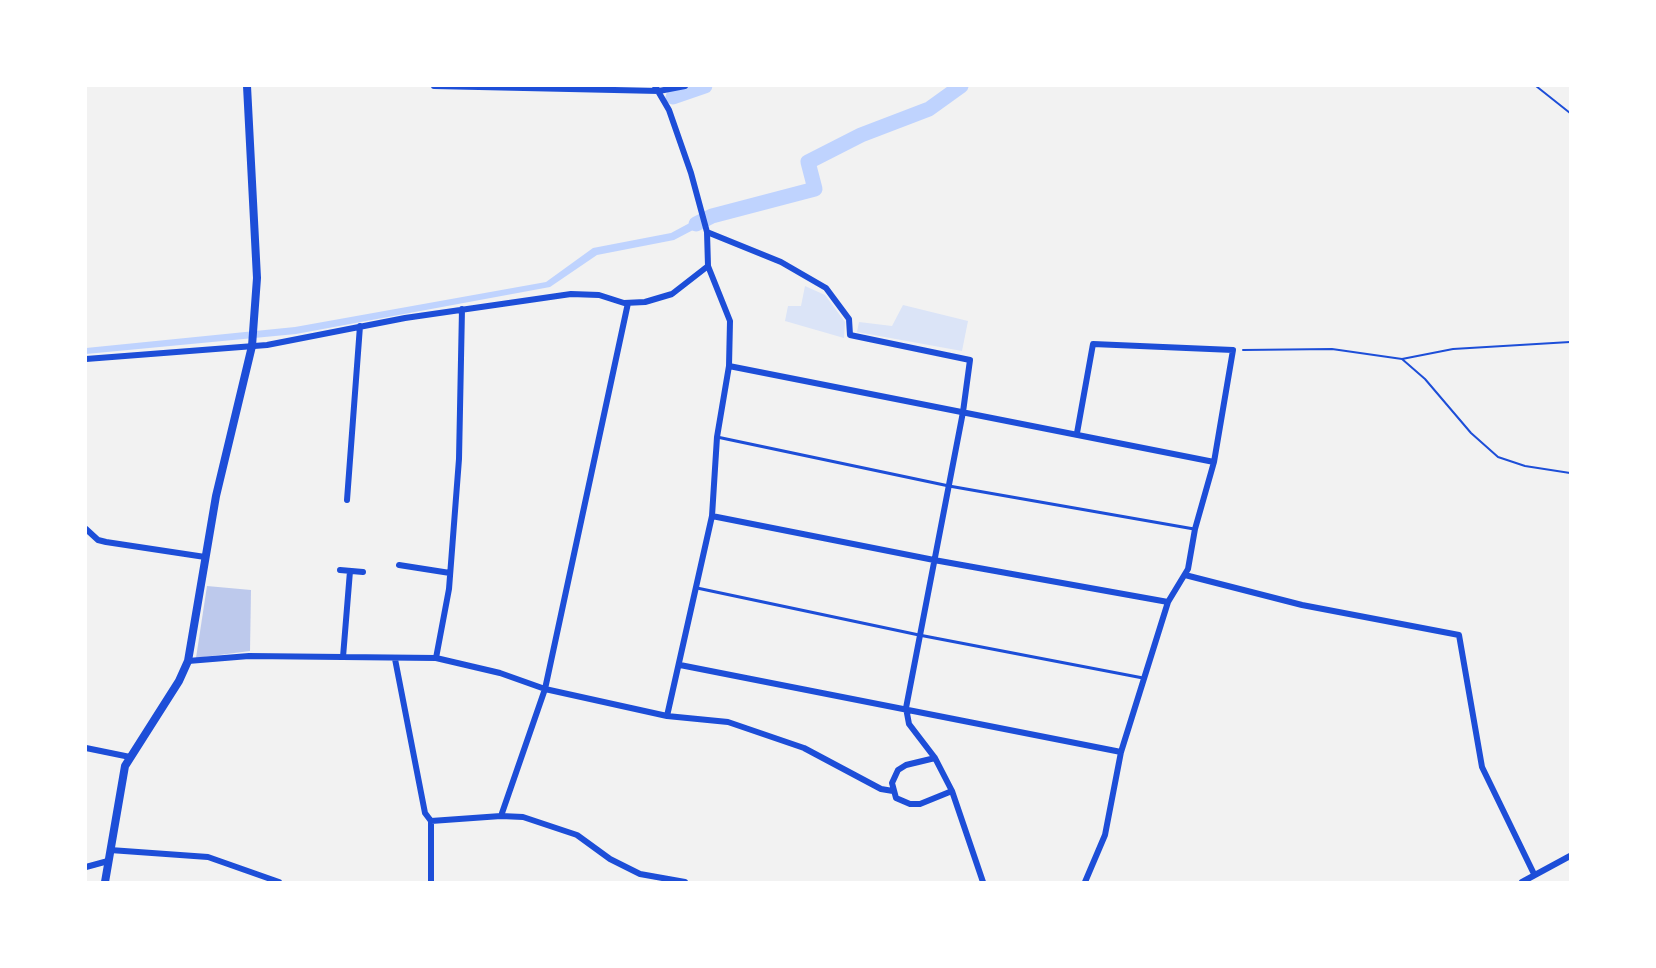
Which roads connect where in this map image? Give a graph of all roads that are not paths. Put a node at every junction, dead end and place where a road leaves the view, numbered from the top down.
1 (246, 86) edge
2 (434, 86) edge
3 (685, 86) edge
4 (658, 87) edge
5 (707, 232) junction
6 (708, 266) junction
7 (628, 303) junction
8 (462, 309) junction
9 (360, 326) junction
10 (252, 346) junction
11 (86, 359) edge
12 (729, 366) junction
13 (963, 412) junction
14 (1077, 433) junction
15 (717, 437) junction
16 (1214, 462) junction
17 (949, 486) junction
18 (347, 500) dead end
19 (712, 516) junction
20 (1196, 529) junction
21 (86, 530) edge
22 (205, 557) junction
23 (934, 560) junction
24 (399, 565) dead end
25 (339, 570) dead end
26 (350, 571) junction
27 (363, 572) dead end
28 (450, 573) junction
29 (1185, 575) junction
30 (698, 588) junction
31 (1168, 602) junction
32 (919, 635) junction
33 (343, 657) junction
34 (436, 658) junction
35 (395, 659) junction
36 (188, 661) junction
37 (680, 666) junction
38 (1143, 678) junction
39 (545, 689) junction
40 (906, 708) junction
41 (667, 716) junction
42 (86, 748) edge
43 (1121, 752) junction
44 (130, 757) junction
45 (935, 758) junction
46 (893, 791) junction
47 (952, 791) junction
48 (501, 816) junction
49 (431, 821) junction
50 (110, 850) junction
51 (1570, 856) edge
52 (108, 861) junction
53 (86, 867) edge
54 (1534, 874) junction
55 (105, 882) edge
56 (279, 882) edge
57 (431, 882) edge
58 (685, 882) edge
59 (983, 882) edge
60 (1085, 882) edge
61 (1522, 882) edge

1 - 10 main road
2 - 4 street
3 - 4 street
4 - 5 street
5 - 6 street
5 - 13 street
6 - 7 street
6 - 12 street
7 - 8 street
7 - 39 street
8 - 9 street
8 - 28 street
9 - 10 street
9 - 18 street
10 - 11 street
10 - 22 main road
12 - 13 street
12 - 15 street
13 - 14 street
13 - 17 street
14 - 16 street
14 - 16 street
15 - 17 lane
15 - 19 street
16 - 20 street
17 - 20 lane
17 - 23 street
19 - 23 street
19 - 30 street
20 - 29 street
21 - 22 street
22 - 36 main road
23 - 31 street
23 - 32 street
24 - 28 street
25 - 26 street
26 - 27 street
26 - 33 street
28 - 34 street
29 - 31 street
29 - 54 street
30 - 32 lane
30 - 37 street
31 - 38 street
32 - 38 lane
32 - 40 street
33 - 35 street
33 - 36 street
34 - 35 street
34 - 39 street
35 - 49 street
36 - 44 main road
37 - 40 street
37 - 41 street
38 - 43 street
39 - 41 street
39 - 48 street
40 - 43 street
40 - 45 street
41 - 46 street
42 - 44 street
43 - 60 street
44 - 50 main road
45 - 46 street
45 - 47 street
46 - 47 street
47 - 59 street
48 - 49 street
48 - 58 street
49 - 57 street
50 - 52 main road
50 - 56 street
51 - 54 street
52 - 53 street
52 - 55 main road
54 - 61 street

